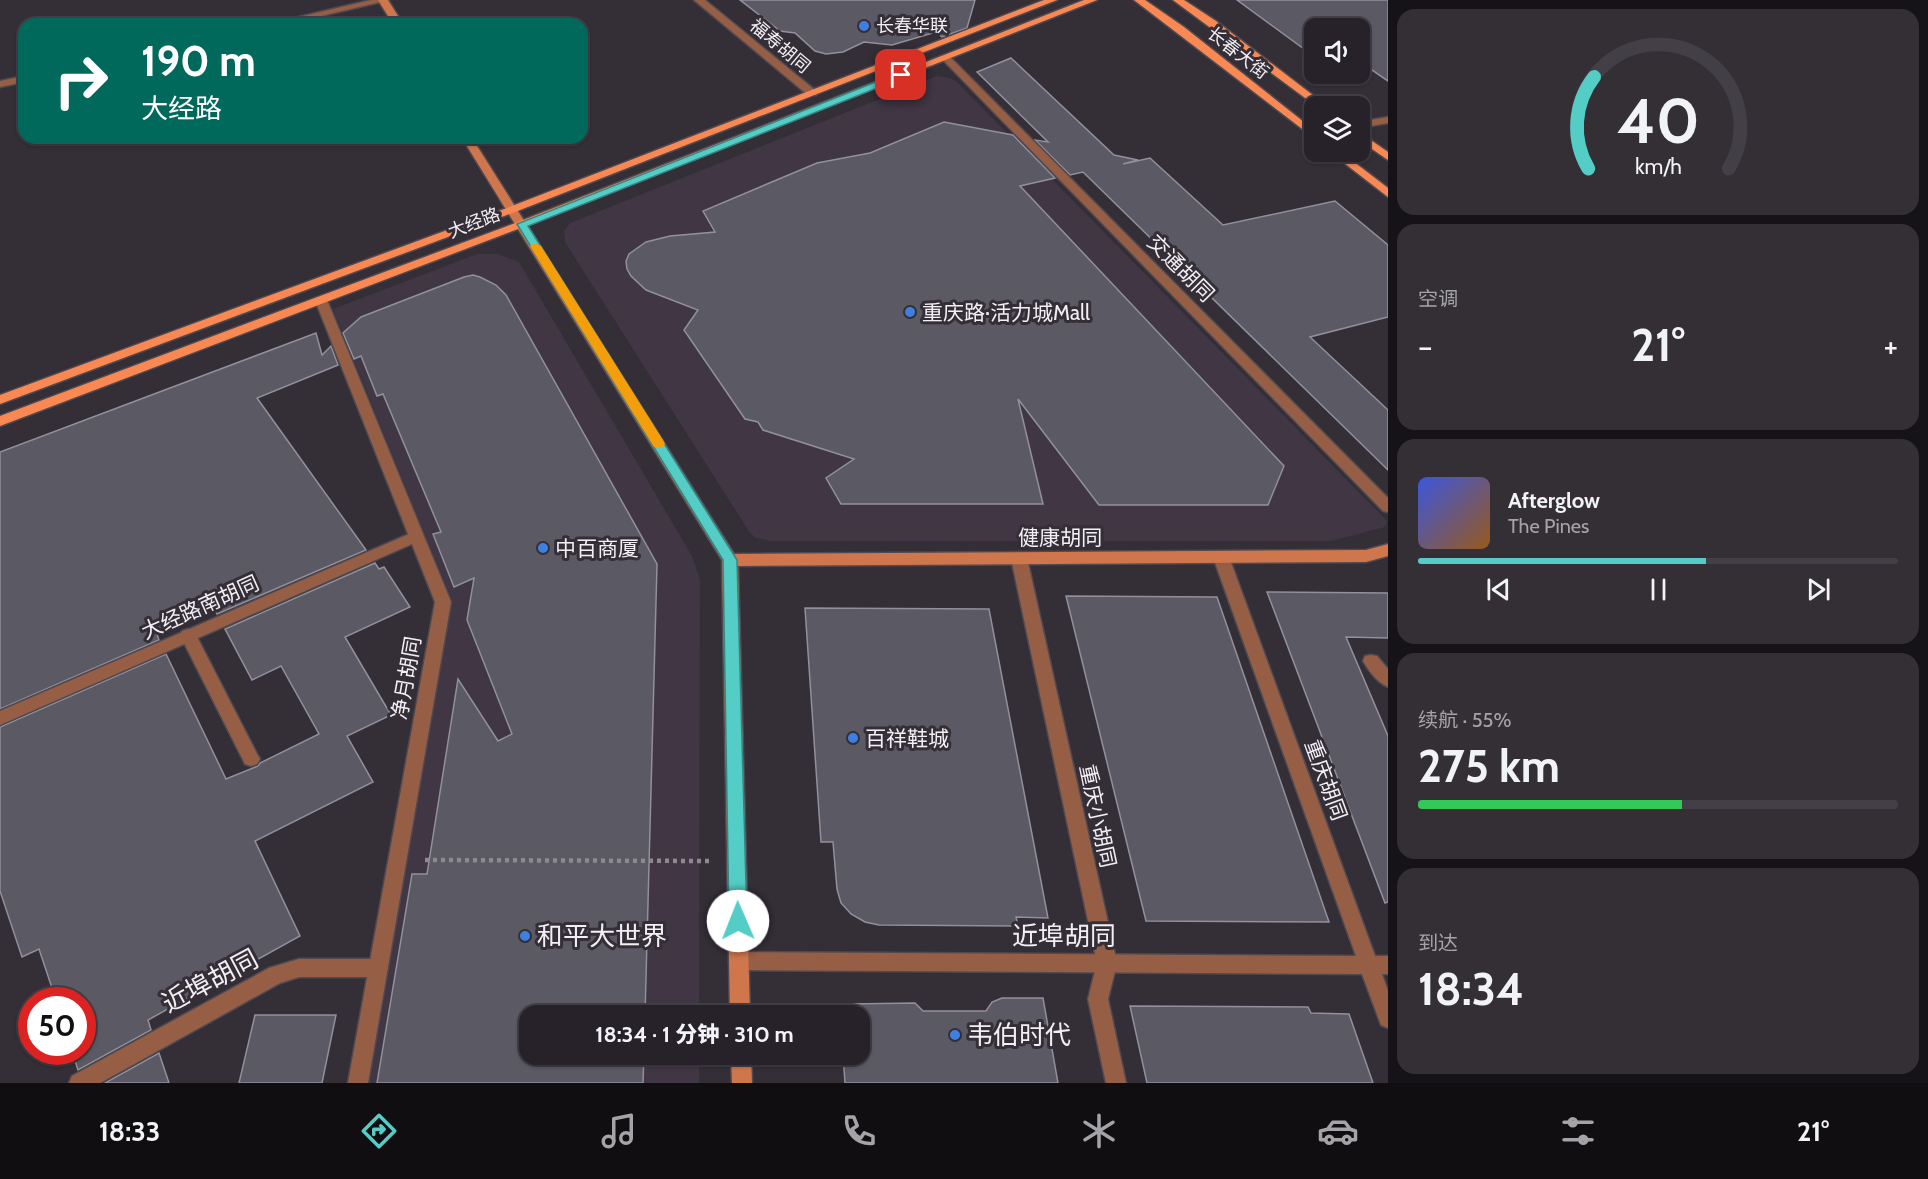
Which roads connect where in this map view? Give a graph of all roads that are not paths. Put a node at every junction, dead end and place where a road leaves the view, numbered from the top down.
1 (383, 0) edge
2 (699, 0) edge
3 (1052, 0) edge
4 (1092, 0) edge
5 (1139, 0) edge
6 (1178, 0) edge
7 (301, 18) edge
8 (394, 18) edge
9 (946, 58) junction
10 (18, 80) edge
11 (0, 84) edge
12 (812, 93) junction
13 (1309, 96) edge
14 (1388, 120) edge
15 (1370, 123) edge
16 (1304, 127) edge
17 (1370, 143) edge
18 (471, 144) edge
19 (1388, 157) edge
20 (1348, 162) edge
21 (1388, 194) edge
22 (511, 210) junction
23 (522, 224) junction
24 (321, 300) junction
25 (0, 400) edge
26 (0, 421) edge
27 (1388, 507) edge
28 (416, 536) junction
29 (1388, 550) edge
30 (1221, 557) junction
31 (1019, 558) junction
32 (730, 560) junction
33 (188, 635) junction
34 (1371, 661) dead end
35 (1388, 680) edge
36 (0, 718) edge
37 (251, 759) dead end
38 (739, 961) junction
39 (1107, 963) junction
40 (1378, 965) edge
41 (378, 968) junction
42 (740, 1005) edge
43 (1388, 1018) edge
44 (741, 1065) edge
45 (79, 1083) edge
46 (358, 1083) edge
47 (742, 1083) edge
48 (1116, 1083) edge

1 - 7 street
1 - 8 main road
2 - 12 street, 福寿胡同
3 - 12 main road, 大经路
4 - 9 main road, 大经路
5 - 16 main road, 长春大街
6 - 13 main road, 长春大街
9 - 23 main road, 大经路
9 - 27 street, 交通胡同
10 - 11 street
12 - 22 main road, 大经路
14 - 15 street
17 - 19 main road
18 - 22 main road
20 - 21 main road
22 - 23 main road
22 - 25 main road, 大经路
23 - 24 main road, 大经路
23 - 32 main road
24 - 26 main road, 大经路
24 - 28 street, 净月胡同
28 - 33 street, 大经路南胡同
28 - 41 street, 净月胡同
29 - 30 main road, 健康胡同
30 - 31 main road, 健康胡同
30 - 40 street, 重庆胡同
31 - 32 main road, 健康胡同
31 - 39 street, 重庆小胡同
32 - 38 main road
33 - 36 street, 大经路南胡同
33 - 37 street
34 - 35 street
38 - 39 street, 近埠胡同
38 - 42 main road
39 - 40 street, 近埠胡同
39 - 48 street, 重庆小胡同
40 - 43 street, 重庆胡同
41 - 45 street, 近埠胡同
41 - 46 street, 净月胡同
44 - 47 main road

